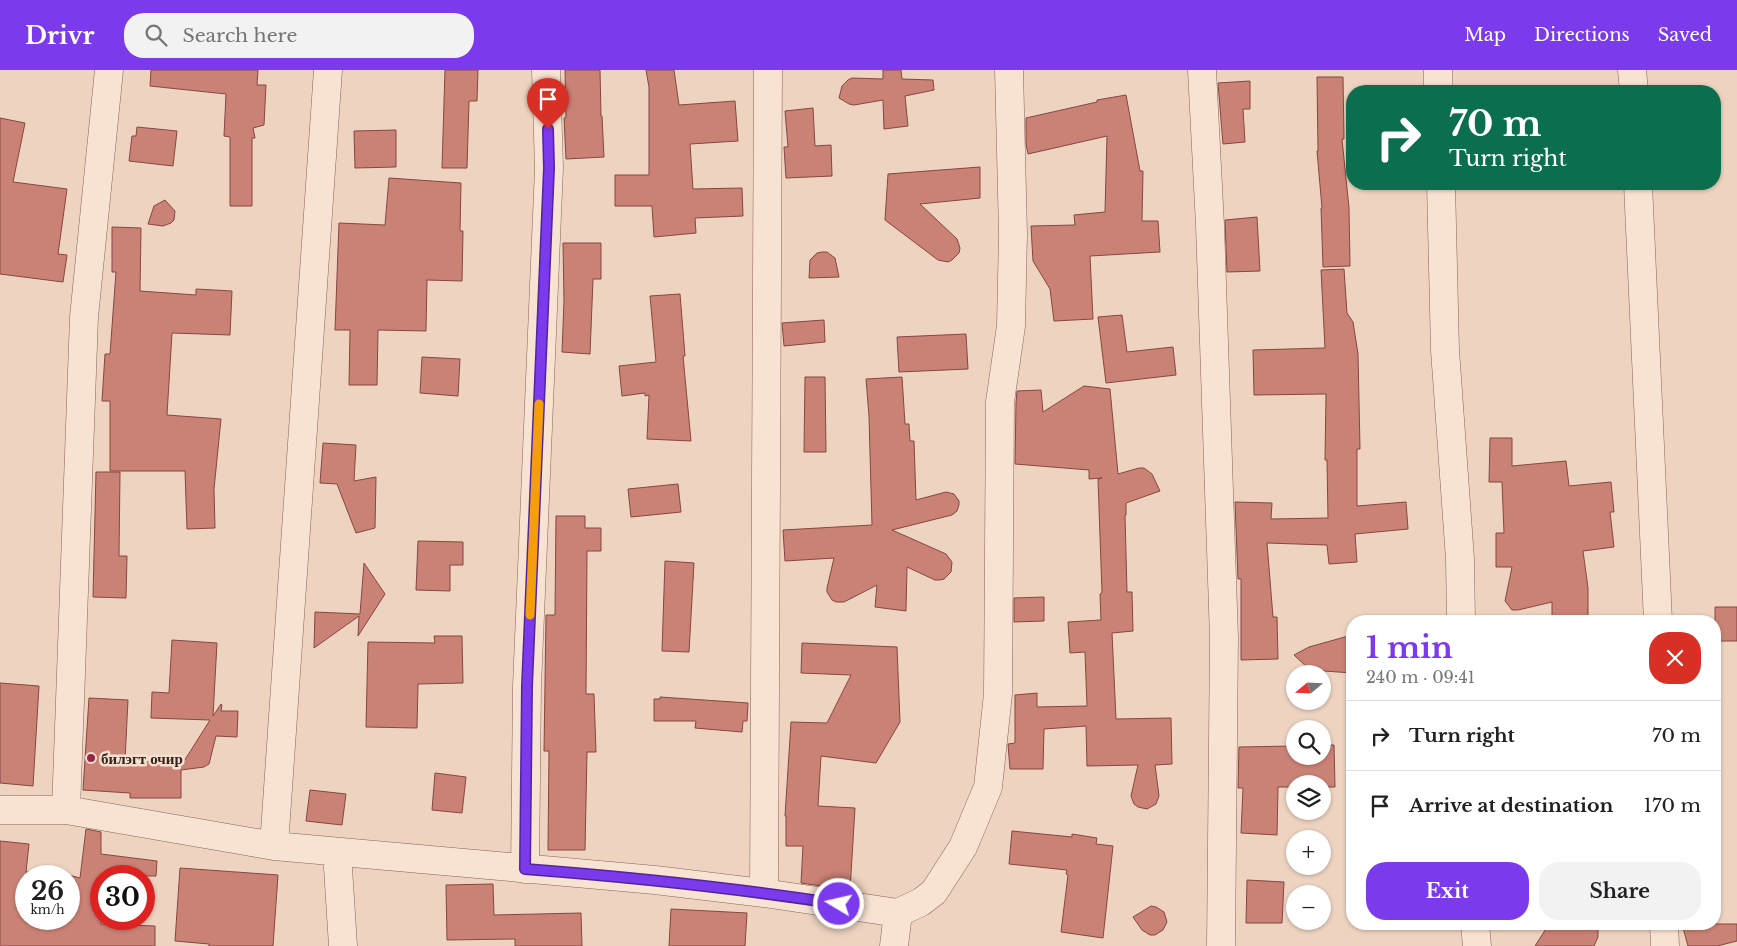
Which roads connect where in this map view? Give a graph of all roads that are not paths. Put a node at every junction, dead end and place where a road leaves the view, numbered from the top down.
1 (109, 70) edge
2 (328, 70) edge
3 (546, 70) edge
4 (768, 70) edge
5 (1009, 70) edge
6 (1202, 70) edge
7 (1438, 70) edge
8 (1632, 70) edge
9 (1438, 85) edge
10 (1633, 85) edge
11 (1441, 190) edge
12 (1638, 190) edge
13 (1462, 615) edge
14 (1658, 615) edge
15 (0, 810) edge
16 (66, 810) junction
17 (274, 846) junction
18 (338, 852) junction
19 (525, 869) junction
20 (764, 893) junction
21 (898, 913) junction
22 (1476, 930) edge
23 (1664, 930) edge
24 (343, 946) edge
25 (894, 946) edge
26 (1221, 946) edge
27 (1477, 946) edge
28 (1664, 946) edge

1 - 16 street
2 - 17 street
3 - 19 street
4 - 20 street
5 - 21 street
6 - 26 street
7 - 9 street
8 - 10 street
11 - 13 street
12 - 14 street
15 - 16 street
16 - 17 street
17 - 18 street
18 - 19 street
18 - 24 street
19 - 20 street
20 - 21 street
21 - 25 street
22 - 27 street
23 - 28 street

